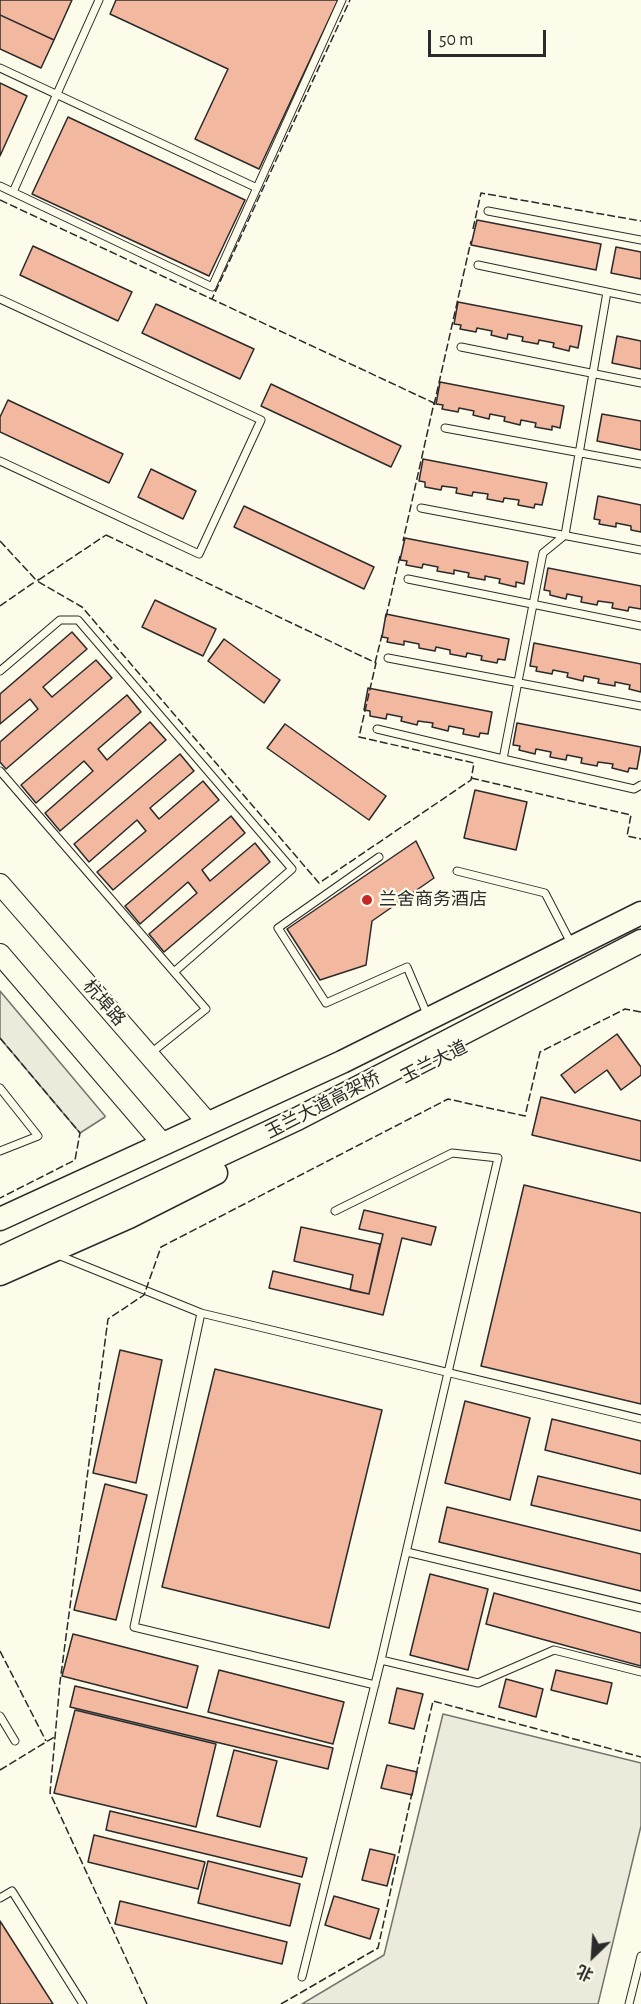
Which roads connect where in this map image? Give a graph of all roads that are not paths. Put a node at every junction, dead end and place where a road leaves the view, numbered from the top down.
1 (99, 0) edge
2 (342, 0) edge
3 (0, 68) edge
4 (57, 94) junction
5 (0, 186) edge
6 (257, 188) junction
7 (13, 192) junction
8 (488, 211) dead end
9 (641, 240) edge
10 (478, 265) dead end
11 (607, 292) junction
12 (0, 299) edge
13 (641, 299) edge
14 (461, 347) dead end
15 (593, 374) junction
16 (641, 383) edge
17 (445, 428) dead end
18 (579, 453) junction
19 (0, 461) edge
20 (641, 464) edge
21 (421, 507) dead end
22 (565, 535) junction
23 (641, 550) edge
24 (408, 579) dead end
25 (533, 605) junction
26 (641, 626) edge
27 (388, 658) dead end
28 (0, 671) edge
29 (518, 683) junction
30 (641, 706) edge
31 (376, 729) dead end
32 (502, 759) junction
33 (0, 771) edge
34 (641, 785) edge
35 (379, 857) dead end
36 (457, 871) dead end
37 (0, 884) edge
38 (641, 913) edge
39 (641, 930) edge
40 (641, 941) edge
41 (573, 948) junction
42 (0, 954) edge
43 (641, 958) edge
44 (174, 972) junction
45 (429, 1020) junction
46 (148, 1055) junction
47 (0, 1088) edge
48 (208, 1123) junction
49 (162, 1143) junction
50 (0, 1151) edge
51 (335, 1211) dead end
52 (0, 1219) edge
53 (0, 1245) edge
54 (50, 1252) junction
55 (0, 1258) edge
56 (0, 1274) edge
57 (201, 1313) junction
58 (449, 1373) junction
59 (641, 1419) edge
60 (407, 1552) junction
61 (641, 1608) edge
62 (381, 1660) junction
63 (641, 1672) edge
64 (375, 1685) junction
65 (0, 1716) edge
66 (15, 1741) dead end
67 (0, 1898) edge
68 (641, 1956) edge
69 (302, 1977) dead end
70 (83, 2004) edge
71 (629, 2004) edge

1 - 4 lane
2 - 6 lane
3 - 4 lane
4 - 6 lane
4 - 7 lane
5 - 7 lane
6 - 7 lane
8 - 9 lane
10 - 11 lane
11 - 13 lane
11 - 15 lane
12 - 19 lane
14 - 15 lane
15 - 16 lane
15 - 18 lane
17 - 18 lane
18 - 20 lane
18 - 22 lane
21 - 22 lane
22 - 23 lane
22 - 25 lane
24 - 25 lane
25 - 26 lane
25 - 29 lane
27 - 29 lane
28 - 44 lane
29 - 30 lane
29 - 32 lane
31 - 32 lane
32 - 34 lane
33 - 44 lane
35 - 45 lane
36 - 41 lane
37 - 46 main road, 杭埠路
38 - 41 main road
39 - 53 main road, 玉兰大道高架桥
40 - 55 main road, 玉兰大道高架桥
41 - 45 main road
42 - 49 main road
43 - 54 main road, 玉兰大道
44 - 46 lane
45 - 48 main road
46 - 48 main road, 杭埠路
47 - 50 lane
48 - 49 main road
49 - 52 main road
51 - 58 lane
54 - 56 main road, 玉兰大道
54 - 57 lane
57 - 58 lane
57 - 64 lane
58 - 59 lane
58 - 60 lane
60 - 61 lane
60 - 62 lane
62 - 63 lane
62 - 64 lane
64 - 69 lane
65 - 66 lane
67 - 70 lane
68 - 71 lane

